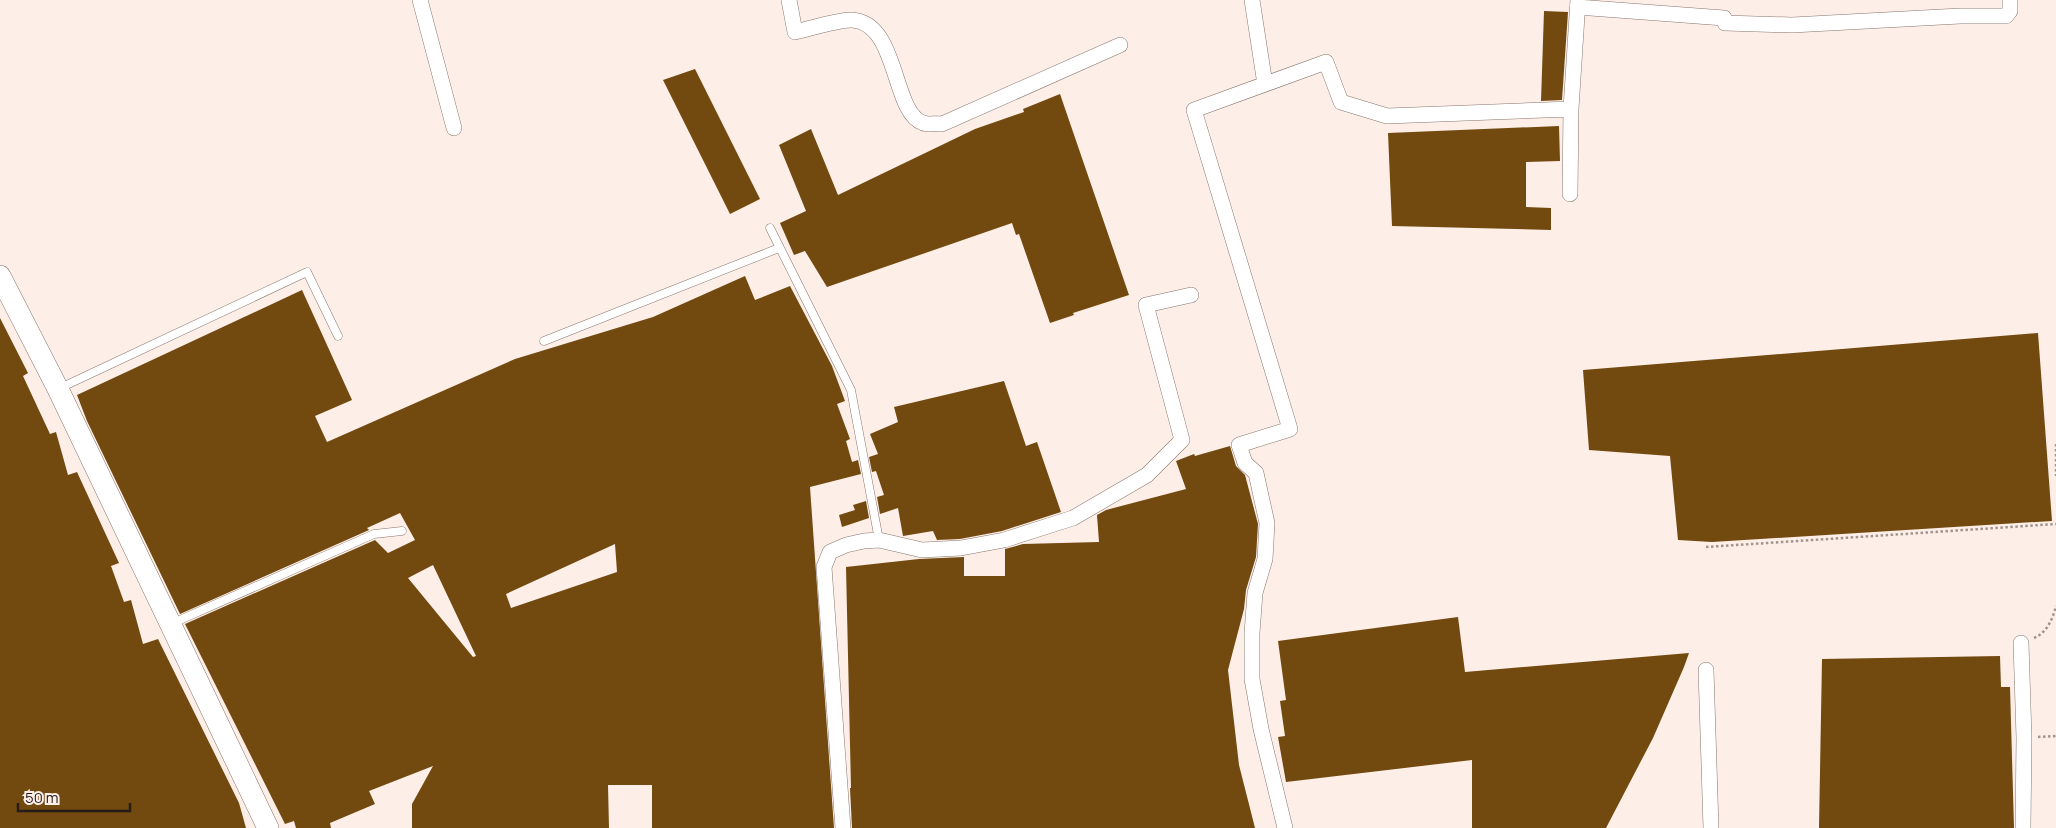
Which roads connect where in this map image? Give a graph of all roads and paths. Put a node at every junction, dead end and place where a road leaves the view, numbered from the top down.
1 (420, 0) edge
2 (789, 0) edge
3 (1252, 0) edge
4 (2010, 0) edge
5 (1578, 3) edge
6 (1120, 45) dead end
7 (1265, 84) junction
8 (1571, 109) junction
9 (454, 128) dead end
10 (1570, 194) dead end
11 (770, 228) dead end
12 (779, 248) junction
13 (0, 276) edge
14 (1191, 295) dead end
15 (338, 336) dead end
16 (544, 340) dead end
17 (58, 389) junction
18 (2056, 444) edge
19 (2056, 476) edge
20 (2056, 524) edge
21 (402, 531) dead end
22 (879, 540) junction
23 (1706, 547) dead end
24 (2056, 606) edge
25 (169, 624) junction
26 (2021, 643) joint
27 (1706, 670) dead end
28 (268, 828) edge
29 (843, 828) edge
30 (1285, 828) edge
31 (1711, 828) edge
32 (2023, 828) edge

1 - 9 street
2 - 6 street
3 - 7 street
4 - 5 street
5 - 8 street
7 - 8 street
7 - 30 street
8 - 10 street
11 - 12 lane
12 - 16 lane
12 - 22 lane
13 - 17 street
14 - 22 street
15 - 17 lane
17 - 25 street
18 - 19 path
20 - 23 path
21 - 25 lane
22 - 29 street
24 - 26 path
25 - 28 street
26 - 32 street
27 - 31 street

